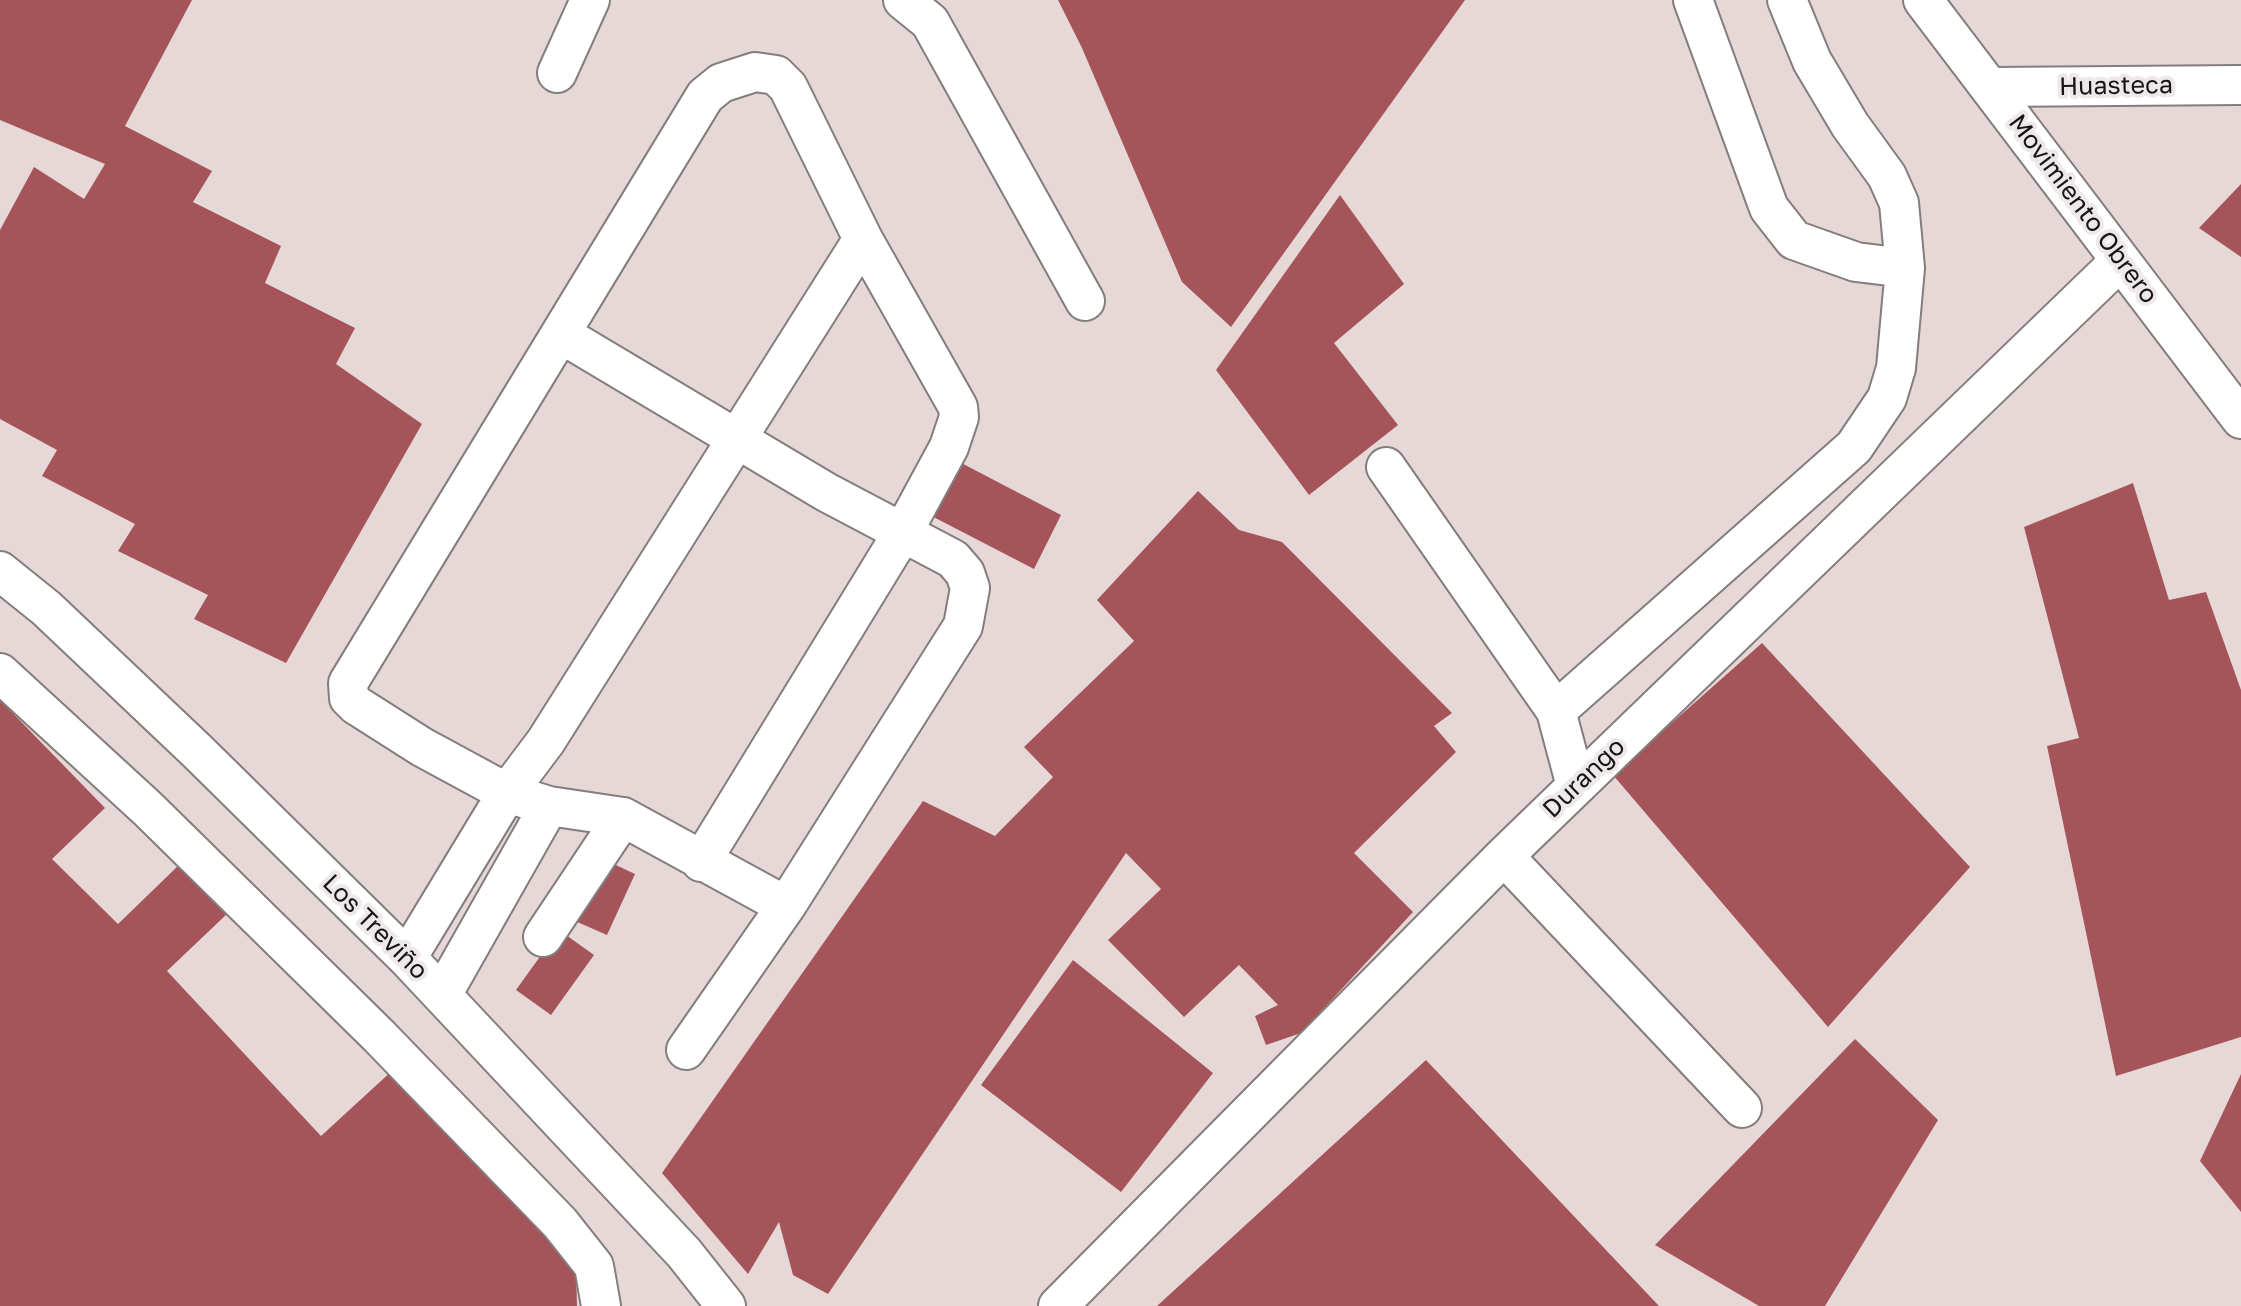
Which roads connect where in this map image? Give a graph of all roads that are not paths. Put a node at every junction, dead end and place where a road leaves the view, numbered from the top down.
1 (590, 0) edge
2 (903, 0) edge
3 (1693, 0) edge
4 (1787, 0) edge
5 (1923, 0) edge
6 (557, 73) dead end
7 (2241, 85) edge
8 (1992, 88) junction
9 (863, 239) junction
10 (2120, 261) junction
11 (1905, 268) junction
12 (1086, 301) dead end
13 (561, 334) junction
14 (2241, 419) edge
15 (738, 440) junction
16 (1386, 466) dead end
17 (903, 532) junction
18 (0, 570) edge
19 (0, 673) edge
20 (1556, 711) junction
21 (1576, 786) junction
22 (507, 793) junction
23 (549, 806) junction
24 (623, 817) junction
25 (1504, 856) junction
26 (701, 862) junction
27 (786, 906) junction
28 (542, 937) dead end
29 (407, 958) junction
30 (442, 995) junction
31 (686, 1050) dead end
32 (1742, 1108) dead end
33 (602, 1306) edge
34 (726, 1306) edge
35 (1058, 1306) edge

1 - 6 street
2 - 12 street
3 - 11 street
4 - 11 street
5 - 8 street, Movimiento Obrero
7 - 8 street, Huasteca
8 - 10 street, Movimiento Obrero
9 - 13 street
9 - 15 street
9 - 17 street
10 - 14 street, Movimiento Obrero
10 - 21 street, Durango
11 - 20 street
13 - 15 street
13 - 22 street
15 - 17 street
15 - 22 street
16 - 20 street
17 - 26 street
17 - 27 street
18 - 29 street, Los Treviño
19 - 33 street
20 - 21 street
21 - 25 street, Durango
22 - 23 street
22 - 29 street
23 - 24 street
23 - 30 street
24 - 26 street
24 - 28 street
25 - 32 street
25 - 35 street, Durango
26 - 27 street
27 - 31 street
29 - 30 street, Los Treviño
30 - 34 street, Los Treviño

